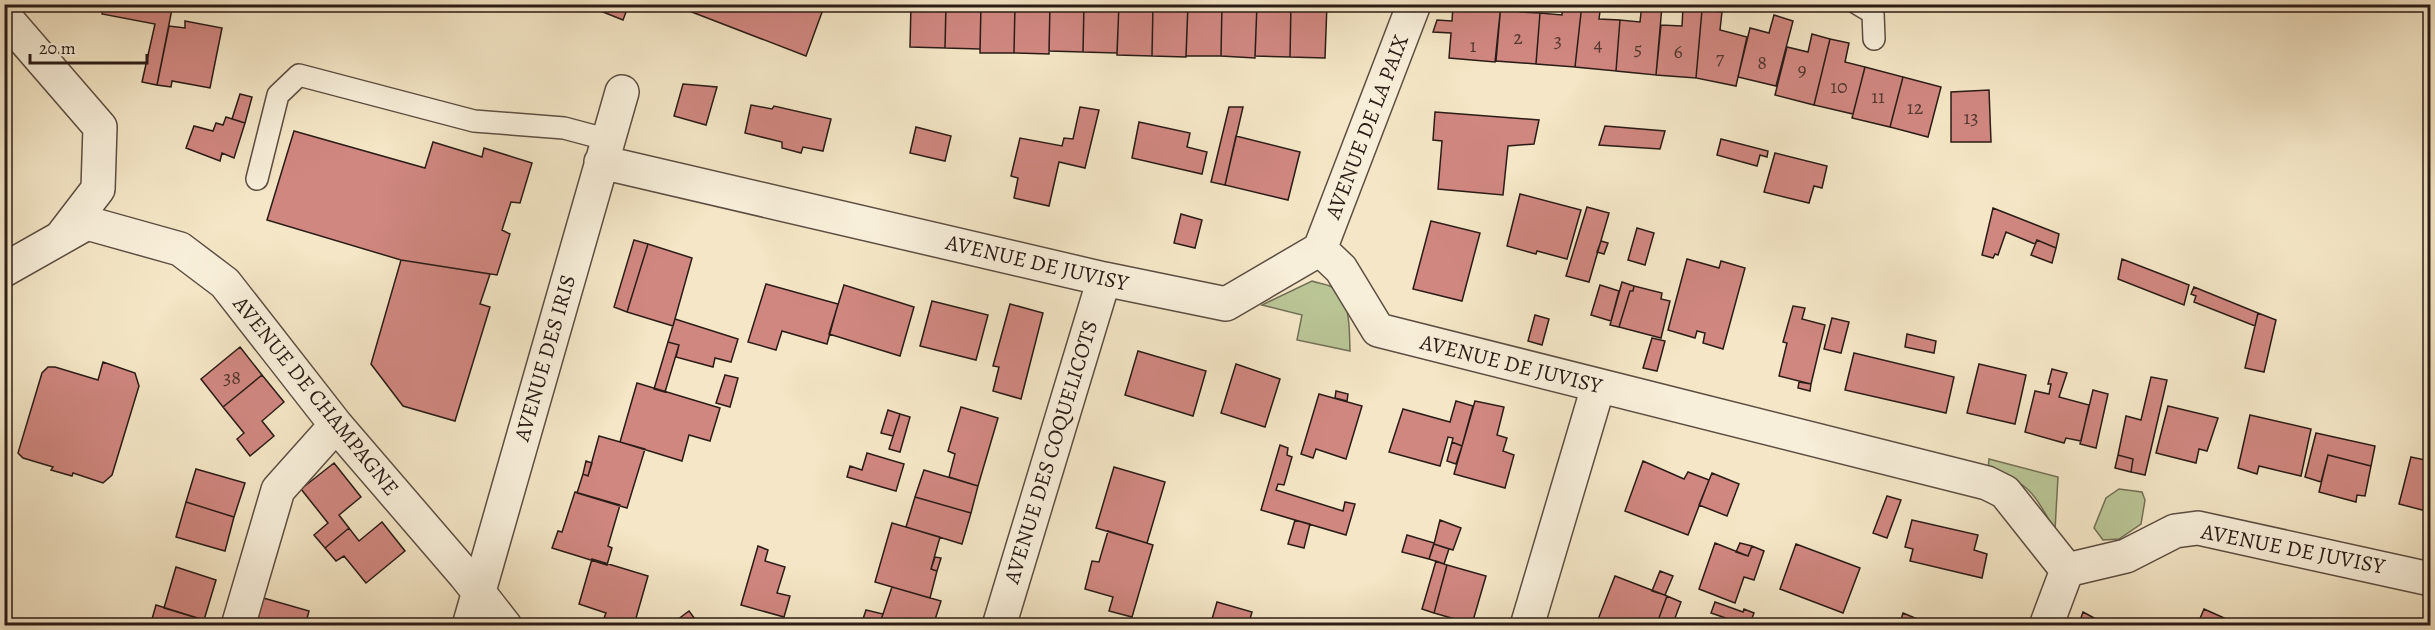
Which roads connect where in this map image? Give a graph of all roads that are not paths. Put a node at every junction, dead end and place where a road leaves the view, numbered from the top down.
1 (1414, 4) edge
2 (1858, 4) edge
3 (4, 16) edge
4 (1874, 39) dead end
5 (622, 92) dead end
6 (605, 151) junction
7 (257, 179) dead end
8 (59, 239) junction
9 (1320, 249) junction
10 (4, 270) edge
11 (1104, 279) junction
12 (1598, 387) junction
13 (336, 425) junction
14 (2067, 570) junction
15 (2430, 579) edge
16 (478, 591) junction
17 (238, 626) edge
18 (468, 626) edge
19 (505, 626) edge
20 (999, 626) edge
21 (1527, 626) edge
22 (2046, 626) edge

1 - 9 street, AVENUE DE LA PAIX
2 - 4 lane
3 - 8 street
5 - 6 street, AVENUE DES IRIS
6 - 7 lane
6 - 11 street, AVENUE DE JUVISY
6 - 16 street, AVENUE DES IRIS
8 - 10 street
8 - 13 street, AVENUE DE CHAMPAGNE
9 - 11 street, AVENUE DE JUVISY
9 - 12 street, AVENUE DE JUVISY
11 - 20 street, AVENUE DES COQUELICOTS
12 - 14 street, AVENUE DE JUVISY
12 - 21 street
13 - 16 street, AVENUE DE CHAMPAGNE
13 - 17 street
14 - 15 street, AVENUE DE JUVISY
14 - 22 street
16 - 18 street, AVENUE DES IRIS
16 - 19 street, AVENUE DE CHAMPAGNE

